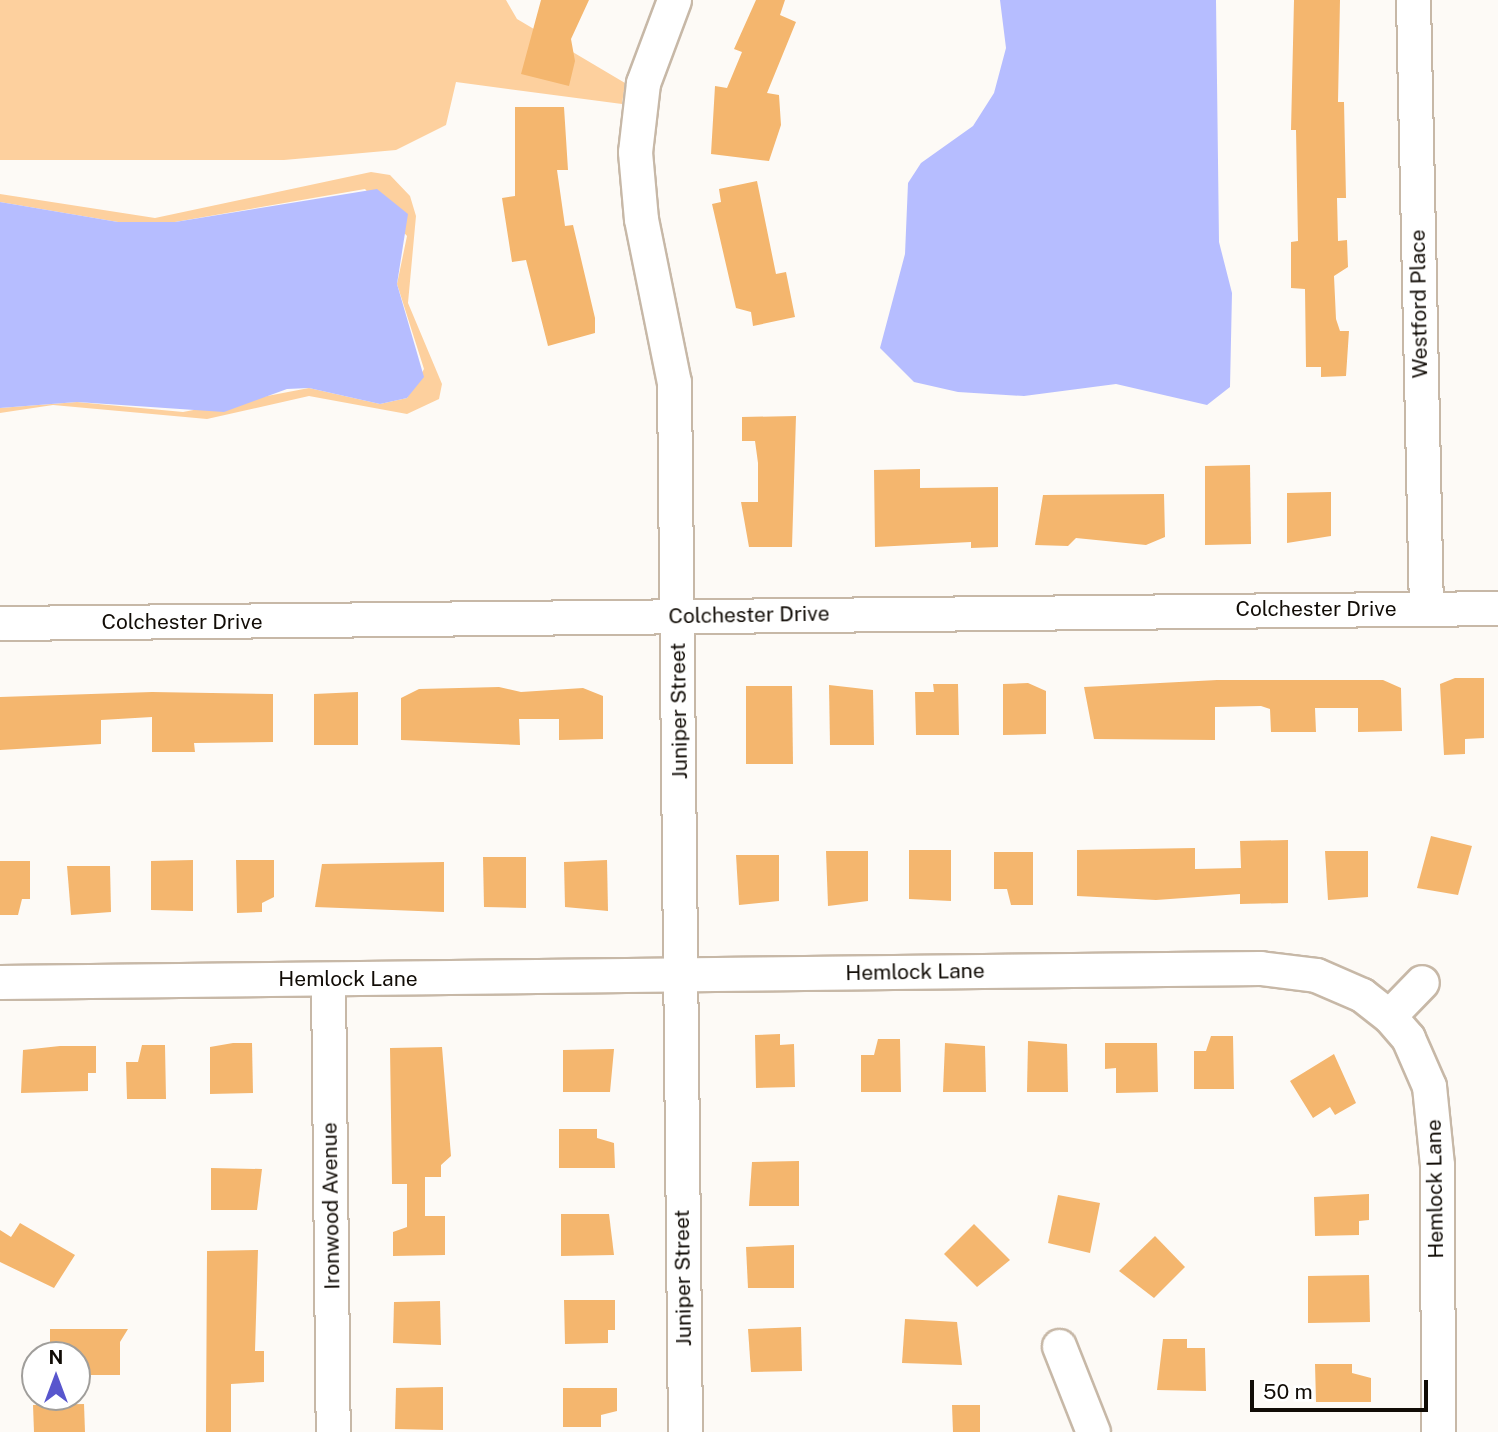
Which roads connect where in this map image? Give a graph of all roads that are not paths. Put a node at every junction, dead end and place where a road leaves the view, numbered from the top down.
1 (674, 0) edge
2 (1413, 0) edge
3 (1426, 608) junction
4 (1498, 608) edge
5 (678, 617) junction
6 (0, 623) edge
7 (681, 975) junction
8 (328, 979) junction
9 (0, 982) edge
10 (1422, 982) dead end
11 (1389, 1016) junction
12 (1059, 1346) dead end
13 (333, 1432) edge
14 (685, 1432) edge
15 (1093, 1432) edge
16 (1438, 1432) edge

1 - 5 street, Juniper Street
2 - 3 street, Westford Place
3 - 4 street, Colchester Drive
3 - 5 street, Colchester Drive
5 - 6 street, Colchester Drive
5 - 7 street, Juniper Street
7 - 8 street, Hemlock Lane
7 - 11 street, Hemlock Lane
7 - 14 street, Juniper Street
8 - 9 street, Hemlock Lane
8 - 13 street, Ironwood Avenue
10 - 11 street
11 - 16 street, Hemlock Lane
12 - 15 street

